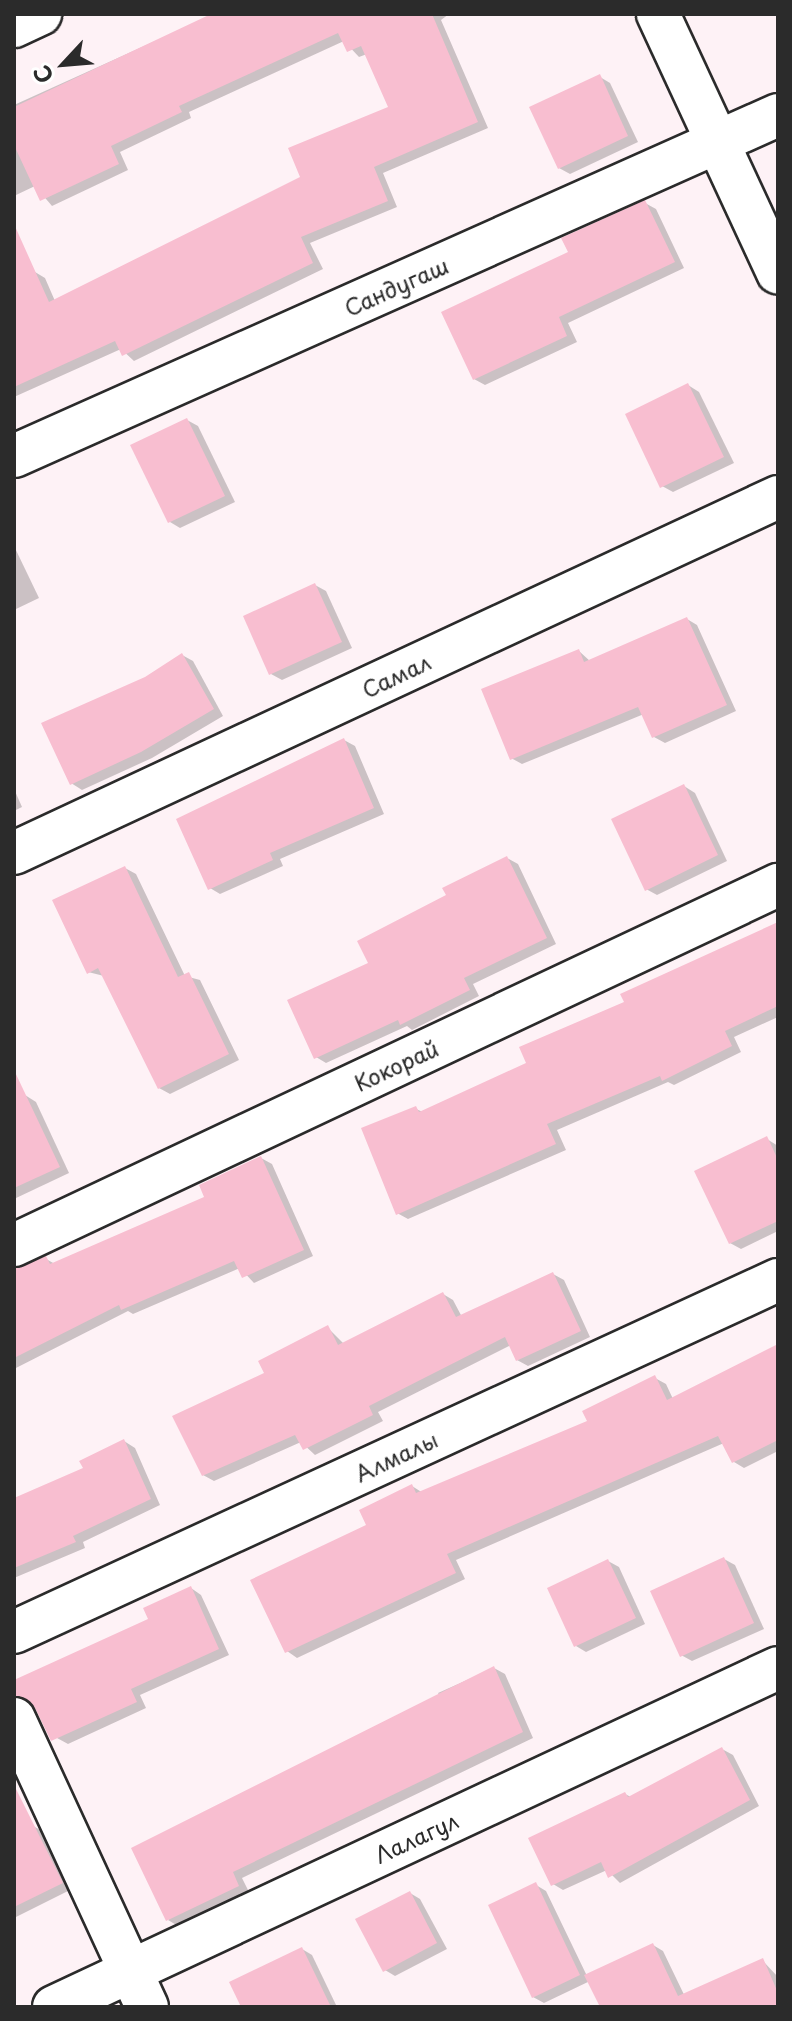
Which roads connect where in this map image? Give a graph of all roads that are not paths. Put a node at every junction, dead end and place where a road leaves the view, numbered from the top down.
1 (40, 14) edge
2 (658, 14) edge
3 (14, 26) edge
4 (778, 115) edge
5 (718, 144) junction
6 (778, 272) edge
7 (14, 456) edge
8 (778, 497) edge
9 (14, 853) edge
10 (778, 885) edge
11 (14, 1245) edge
12 (778, 1280) edge
13 (14, 1632) edge
14 (778, 1668) edge
15 (14, 1719) edge
16 (139, 1989) edge
17 (54, 2007) edge

1 - 3 street
2 - 5 street
4 - 5 street, Сандугаш
5 - 6 street
5 - 7 street, Сандугаш
8 - 9 street, Самал
10 - 11 street, Кокорай
12 - 13 street, Алмалы
14 - 16 street, Лалагул
15 - 16 street
16 - 17 street, Лалагул

